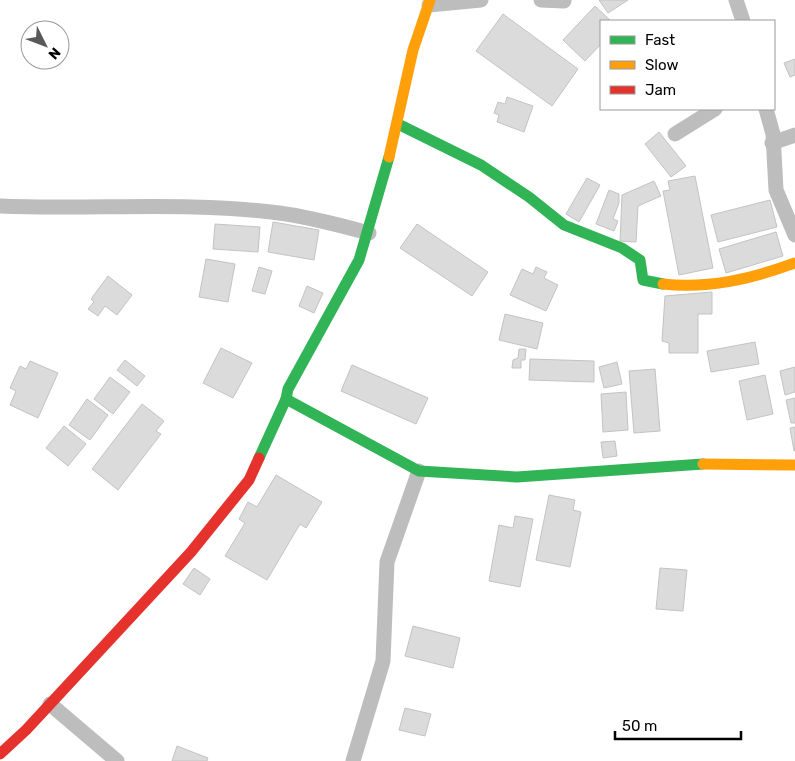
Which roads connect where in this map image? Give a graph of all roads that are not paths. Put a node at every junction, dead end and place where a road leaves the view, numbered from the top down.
1 (481, 0) edge
2 (541, 0) edge
3 (736, 0) edge
4 (430, 2) edge
5 (564, 2) dead end
6 (743, 20) edge
7 (713, 110) edge
8 (766, 110) edge
9 (398, 124) junction
10 (676, 134) dead end
11 (795, 135) edge
12 (772, 143) junction
13 (0, 206) edge
14 (368, 233) junction
15 (795, 235) edge
16 (795, 263) edge
17 (286, 399) junction
18 (795, 465) edge
19 (419, 471) junction
20 (50, 704) junction
21 (0, 754) edge
22 (117, 761) edge
23 (353, 761) edge

1 - 4 street
2 - 5 street
3 - 6 street
4 - 9 street
7 - 10 street
8 - 12 street
9 - 14 street
9 - 16 street
11 - 12 street
12 - 15 street
13 - 14 street
14 - 17 street
17 - 19 street
17 - 20 street
18 - 19 street
19 - 23 street
20 - 21 street
20 - 22 street

